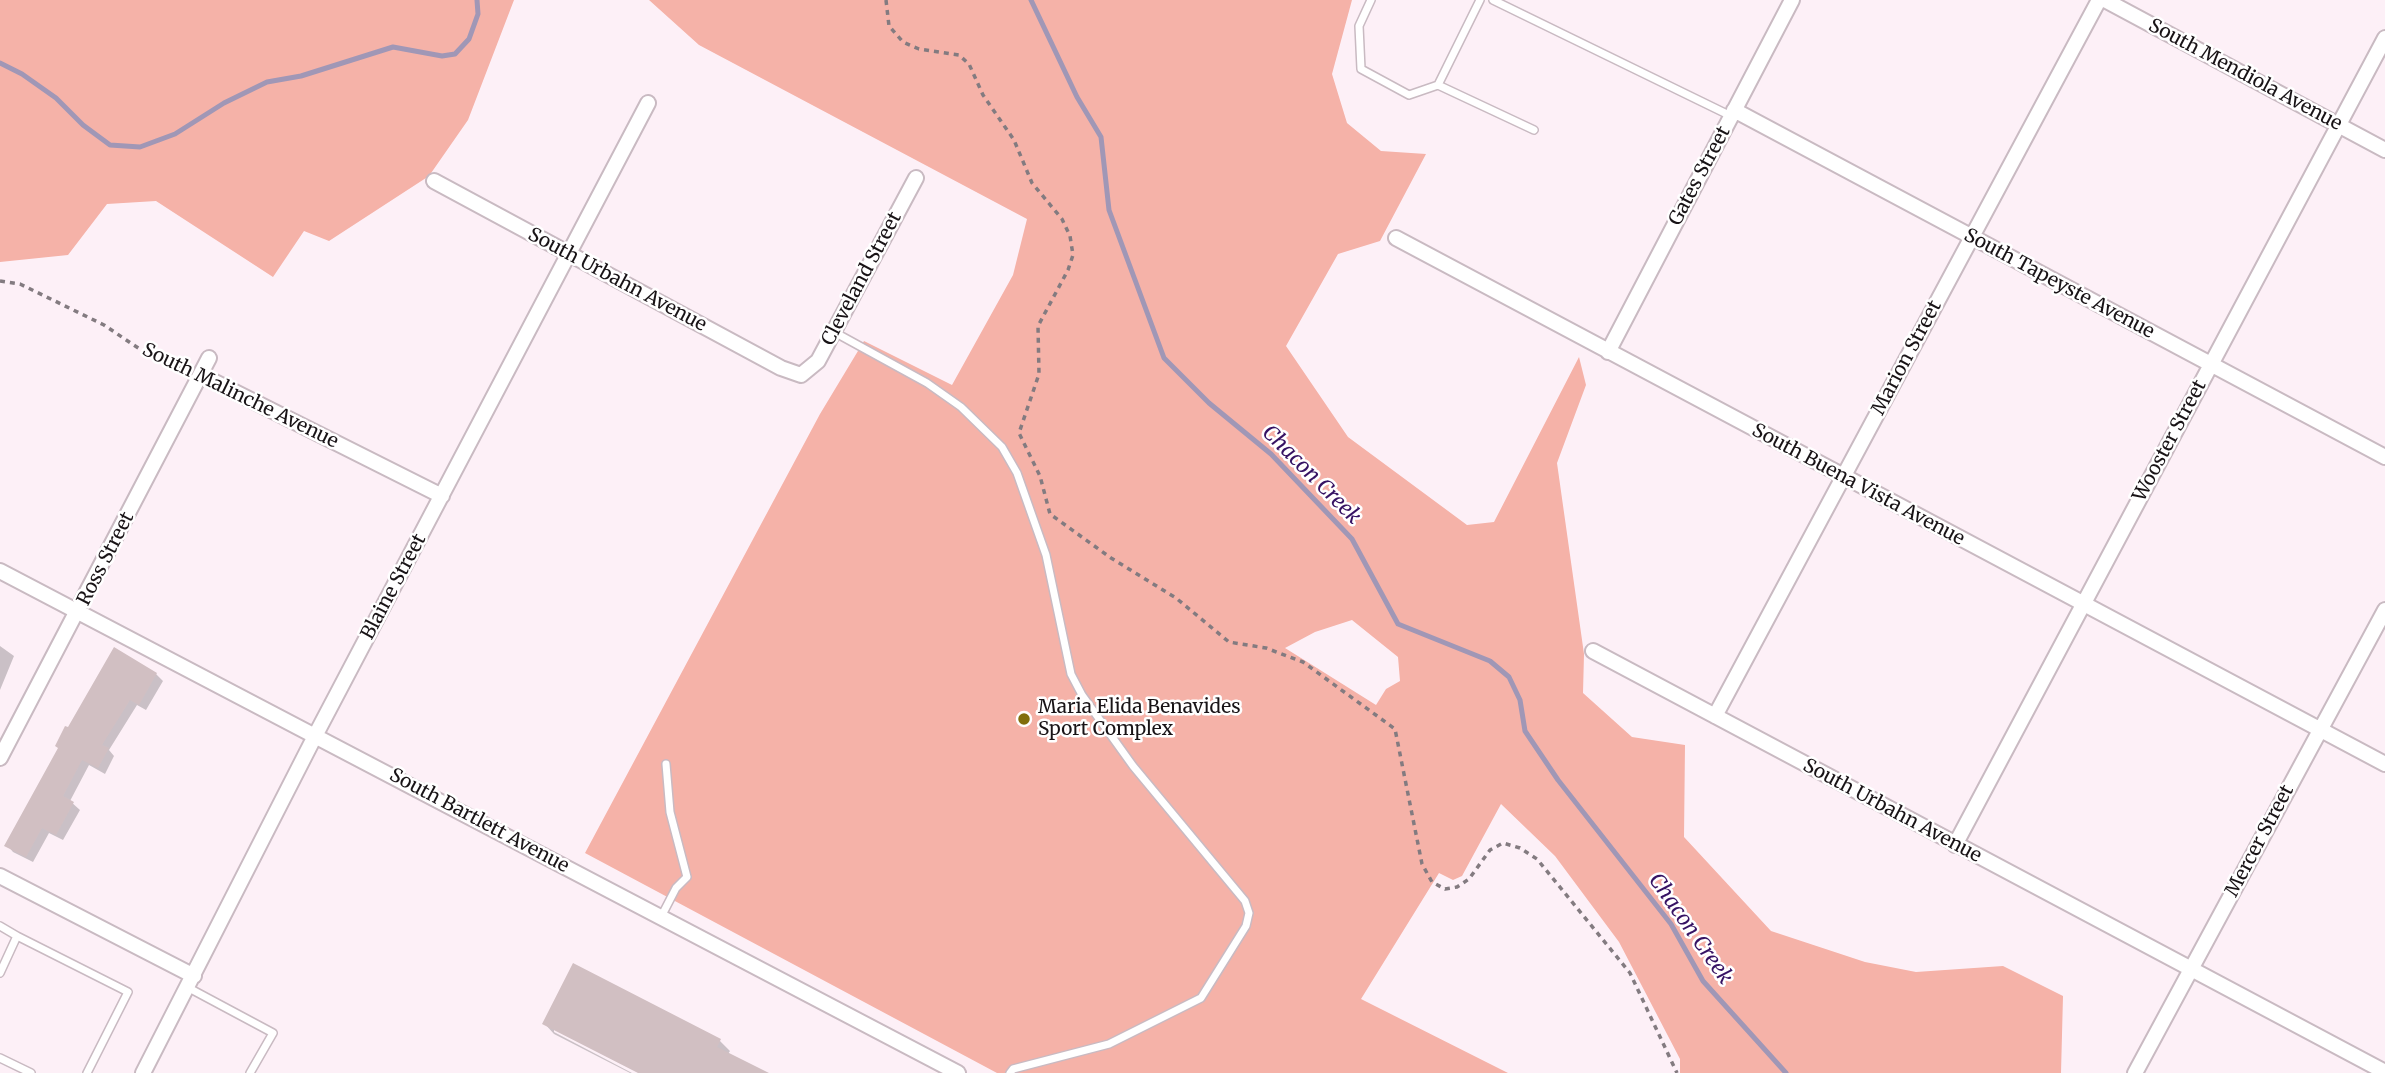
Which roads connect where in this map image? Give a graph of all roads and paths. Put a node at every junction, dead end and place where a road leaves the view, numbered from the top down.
1 (886, 0) edge
2 (1371, 0) edge
3 (1480, 0) edge
4 (1493, 0) edge
5 (1792, 0) edge
6 (2099, 0) edge
7 (2105, 0) edge
8 (2385, 38) edge
9 (1438, 85) junction
10 (648, 103) dead end
11 (1733, 113) junction
12 (2338, 126) junction
13 (1534, 130) dead end
14 (2385, 150) edge
15 (916, 178) dead end
16 (435, 181) dead end
17 (1972, 237) junction
18 (1396, 238) dead end
19 (570, 256) junction
20 (0, 281) edge
21 (833, 332) junction
22 (1608, 352) junction
23 (209, 358) dead end
24 (2211, 365) junction
25 (201, 375) junction
26 (801, 375) joint
27 (2385, 457) edge
28 (1844, 476) junction
29 (442, 496) junction
30 (0, 571) edge
31 (2083, 606) junction
32 (2385, 610) edge
33 (78, 612) junction
34 (1593, 651) dead end
35 (1715, 716) junction
36 (2320, 729) junction
37 (316, 736) junction
38 (0, 758) edge
39 (666, 764) dead end
40 (2385, 764) edge
41 (1955, 845) junction
42 (0, 876) edge
43 (661, 917) junction
44 (0, 926) edge
45 (17, 936) junction
46 (2192, 968) junction
47 (0, 973) edge
48 (190, 981) junction
49 (0, 1058) edge
50 (2385, 1072) edge
51 (31, 1073) edge
52 (87, 1073) edge
53 (143, 1073) edge
54 (250, 1073) edge
55 (958, 1073) edge
56 (1010, 1073) edge
57 (1677, 1073) edge
58 (2136, 1073) edge

1 - 57 path
2 - 9 lane
3 - 9 lane
4 - 11 lane
5 - 11 street, Gates Street
6 - 17 street, Marion Street
7 - 12 street, South Mendiola Avenue
8 - 12 street, Wooster Street
9 - 13 lane
10 - 19 street, Blaine Street
11 - 17 street, South Tapeyste Avenue
11 - 22 street, Gates Street
12 - 14 street, South Mendiola Avenue
12 - 24 street, Wooster Street
15 - 21 street, Cleveland Street
16 - 19 street, South Urbahn Avenue
17 - 24 street, South Tapeyste Avenue
17 - 28 street, Marion Street
18 - 22 street, South Buena Vista Avenue
19 - 26 street, South Urbahn Avenue
19 - 29 street, Blaine Street
20 - 25 path, South Malinche Avenue
21 - 26 street, Cleveland Street
21 - 56 lane
22 - 28 street, South Buena Vista Avenue
23 - 25 street, Ross Street
24 - 27 street, South Tapeyste Avenue
24 - 31 street, Wooster Street
25 - 29 street, South Malinche Avenue
25 - 33 street, Ross Street
28 - 31 street, South Buena Vista Avenue
28 - 35 street, Marion Street
29 - 37 street, Blaine Street
30 - 33 street, South Bartlett Avenue
31 - 36 street, South Buena Vista Avenue
31 - 41 street, Wooster Street
32 - 36 street, Mercer Street
33 - 37 street, South Bartlett Avenue
33 - 38 street, Ross Street
34 - 35 street, South Urbahn Avenue
35 - 41 street, South Urbahn Avenue
36 - 40 street, South Buena Vista Avenue
36 - 46 street, Mercer Street
37 - 43 street, South Bartlett Avenue
37 - 48 street, Blaine Street
39 - 43 lane
41 - 46 street, South Urbahn Avenue
42 - 48 street
43 - 55 street, South Bartlett Avenue
44 - 45 lane
45 - 47 lane
45 - 52 lane
46 - 50 street, South Urbahn Avenue
46 - 58 street, Mercer Street
48 - 53 street, Blaine Street
48 - 54 lane
49 - 51 lane

